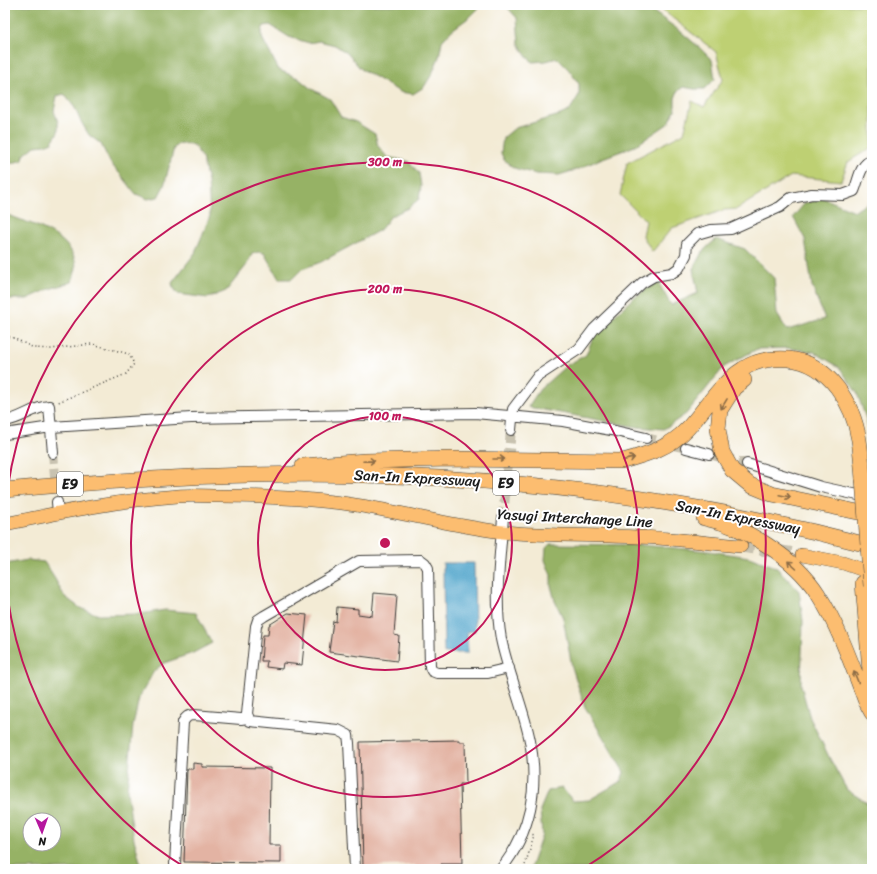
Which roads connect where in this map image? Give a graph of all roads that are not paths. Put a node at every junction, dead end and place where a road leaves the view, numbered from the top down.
1 (872, 160) edge
2 (511, 417) junction
3 (5, 421) edge
4 (51, 427) junction
5 (511, 430) tunnel mouth
6 (5, 434) edge
7 (646, 438) tunnel mouth
8 (686, 448) tunnel mouth
9 (53, 453) tunnel mouth
10 (709, 454) tunnel mouth
11 (747, 464) tunnel mouth
12 (859, 478) junction
13 (135, 479) junction
14 (5, 490) edge
15 (872, 498) edge
16 (666, 503) junction
17 (872, 515) edge
18 (503, 518) tunnel mouth
19 (5, 524) edge
20 (502, 532) junction
21 (741, 546) tunnel mouth
22 (872, 546) edge
23 (802, 555) tunnel mouth
24 (869, 585) edge
25 (509, 668) junction
26 (872, 681) edge
27 (872, 713) edge
28 (248, 718) junction
29 (176, 869) edge
30 (355, 869) edge
31 (501, 869) edge

1 - 2 street
2 - 4 street
2 - 5 street
2 - 7 street
3 - 4 street
4 - 6 street
4 - 9 street
8 - 10 street
11 - 15 street
13 -> 12 highway
12 -> 17 highway
12 - 24 highway
13 - 14 highway, San-In Expressway / E9
13 - 16 highway, San-In Expressway / E9
16 - 22 highway, San-In Expressway / E9
27 -> 16 highway
18 - 20 street
19 - 20 main road, Yasugi Interchange Line
20 - 21 main road, Yasugi Interchange Line
20 - 25 street
23 - 24 main road
24 - 26 highway
25 - 28 street
25 - 31 street
28 - 29 street
28 - 30 street

